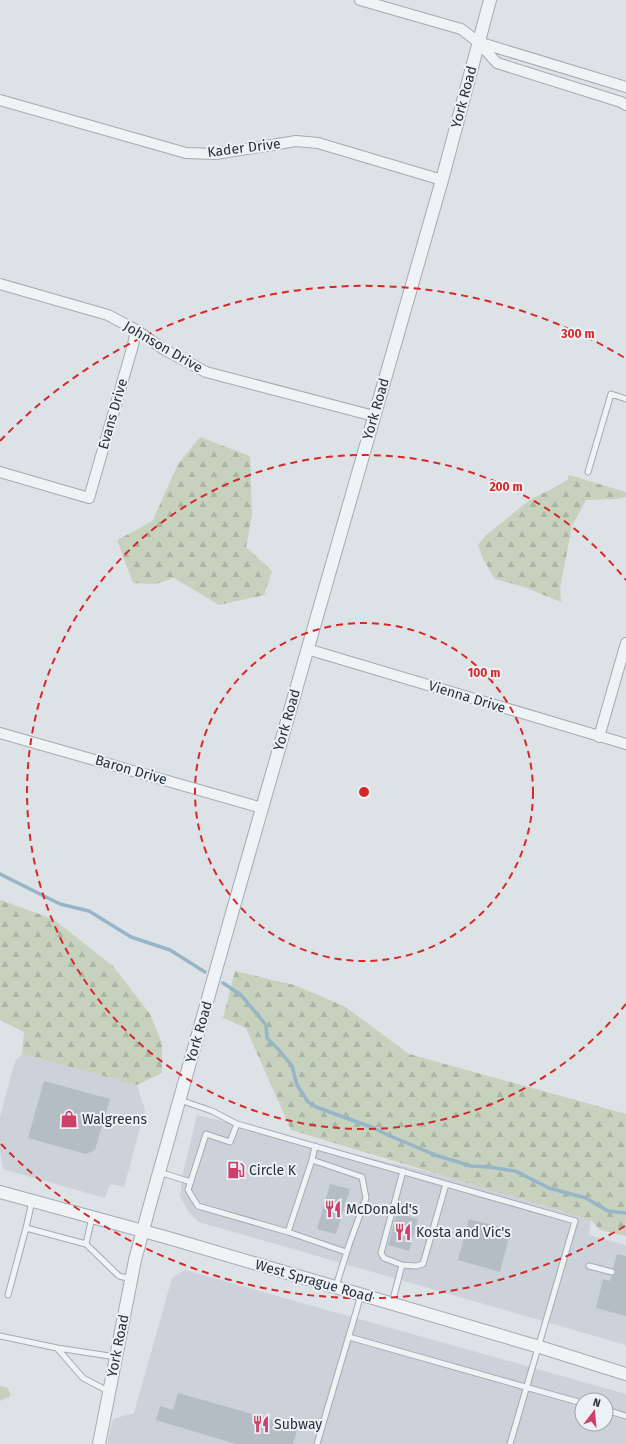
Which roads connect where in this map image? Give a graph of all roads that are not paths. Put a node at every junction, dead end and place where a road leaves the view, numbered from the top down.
1 (360, 0) edge
2 (490, 0) edge
3 (478, 42) junction
4 (626, 87) edge
5 (0, 100) edge
6 (626, 105) edge
7 (442, 180) junction
8 (0, 284) edge
9 (136, 330) junction
10 (626, 399) edge
11 (374, 416) junction
12 (0, 472) edge
13 (588, 472) dead end
14 (626, 643) edge
15 (307, 649) junction
16 (0, 733) edge
17 (599, 737) junction
18 (626, 744) edge
19 (262, 808) junction
20 (180, 1100) junction
21 (237, 1124) junction
22 (315, 1146) junction
23 (312, 1160) junction
24 (403, 1171) junction
25 (159, 1172) junction
26 (191, 1182) junction
27 (446, 1184) junction
28 (0, 1192) edge
29 (32, 1201) junction
30 (92, 1217) junction
31 (26, 1228) junction
32 (144, 1231) junction
33 (288, 1232) junction
34 (86, 1244) junction
35 (346, 1252) junction
36 (402, 1265) junction
37 (589, 1266) dead end
38 (612, 1272) dead end
39 (132, 1280) junction
40 (336, 1287) junction
41 (8, 1295) dead end
42 (362, 1295) junction
43 (392, 1304) junction
44 (0, 1336) edge
45 (349, 1337) junction
46 (538, 1346) junction
47 (57, 1348) junction
48 (116, 1357) junction
49 (626, 1374) edge
50 (526, 1387) junction
51 (109, 1392) junction
52 (574, 1401) edge
53 (614, 1412) edge
54 (626, 1416) edge
55 (99, 1444) edge
56 (317, 1444) edge
57 (510, 1444) edge

1 - 3 street
2 - 3 street, York Road
3 - 4 street
3 - 6 street
3 - 7 street, York Road
5 - 7 street, Kader Drive
7 - 11 street, York Road
8 - 9 street, Johnson Drive
9 - 11 street, Johnson Drive
9 - 12 street, Evans Drive
10 - 13 lane
11 - 15 street, York Road
14 - 17 street
15 - 17 street, Vienna Drive
15 - 19 street, York Road
16 - 19 street, Baron Drive
17 - 18 street, Vienna Drive
19 - 20 street, York Road
20 - 21 lane
20 - 25 street, York Road
21 - 22 lane
21 - 26 lane
22 - 23 lane
22 - 24 lane
23 - 33 lane
23 - 35 lane
24 - 27 lane
24 - 36 lane
25 - 26 lane
25 - 32 street, York Road
26 - 33 lane
27 - 36 lane
27 - 46 lane
28 - 29 street, West Sprague Road
29 - 30 street, West Sprague Road
29 - 31 lane
30 - 32 street, West Sprague Road
30 - 34 lane
31 - 34 lane
31 - 41 lane
32 - 39 street, York Road
32 - 40 street, West Sprague Road
33 - 35 lane
34 - 39 lane
35 - 40 lane
36 - 43 lane
37 - 38 lane
39 - 48 street, York Road
40 - 42 street, West Sprague Road
42 - 43 street, West Sprague Road
42 - 45 lane
43 - 46 street, West Sprague Road
44 - 47 lane
45 - 50 lane
45 - 56 lane
46 - 49 street, West Sprague Road
46 - 50 lane
47 - 48 lane
47 - 51 lane
48 - 51 street, York Road
50 - 52 lane
50 - 57 lane
51 - 55 street, York Road
53 - 54 lane

